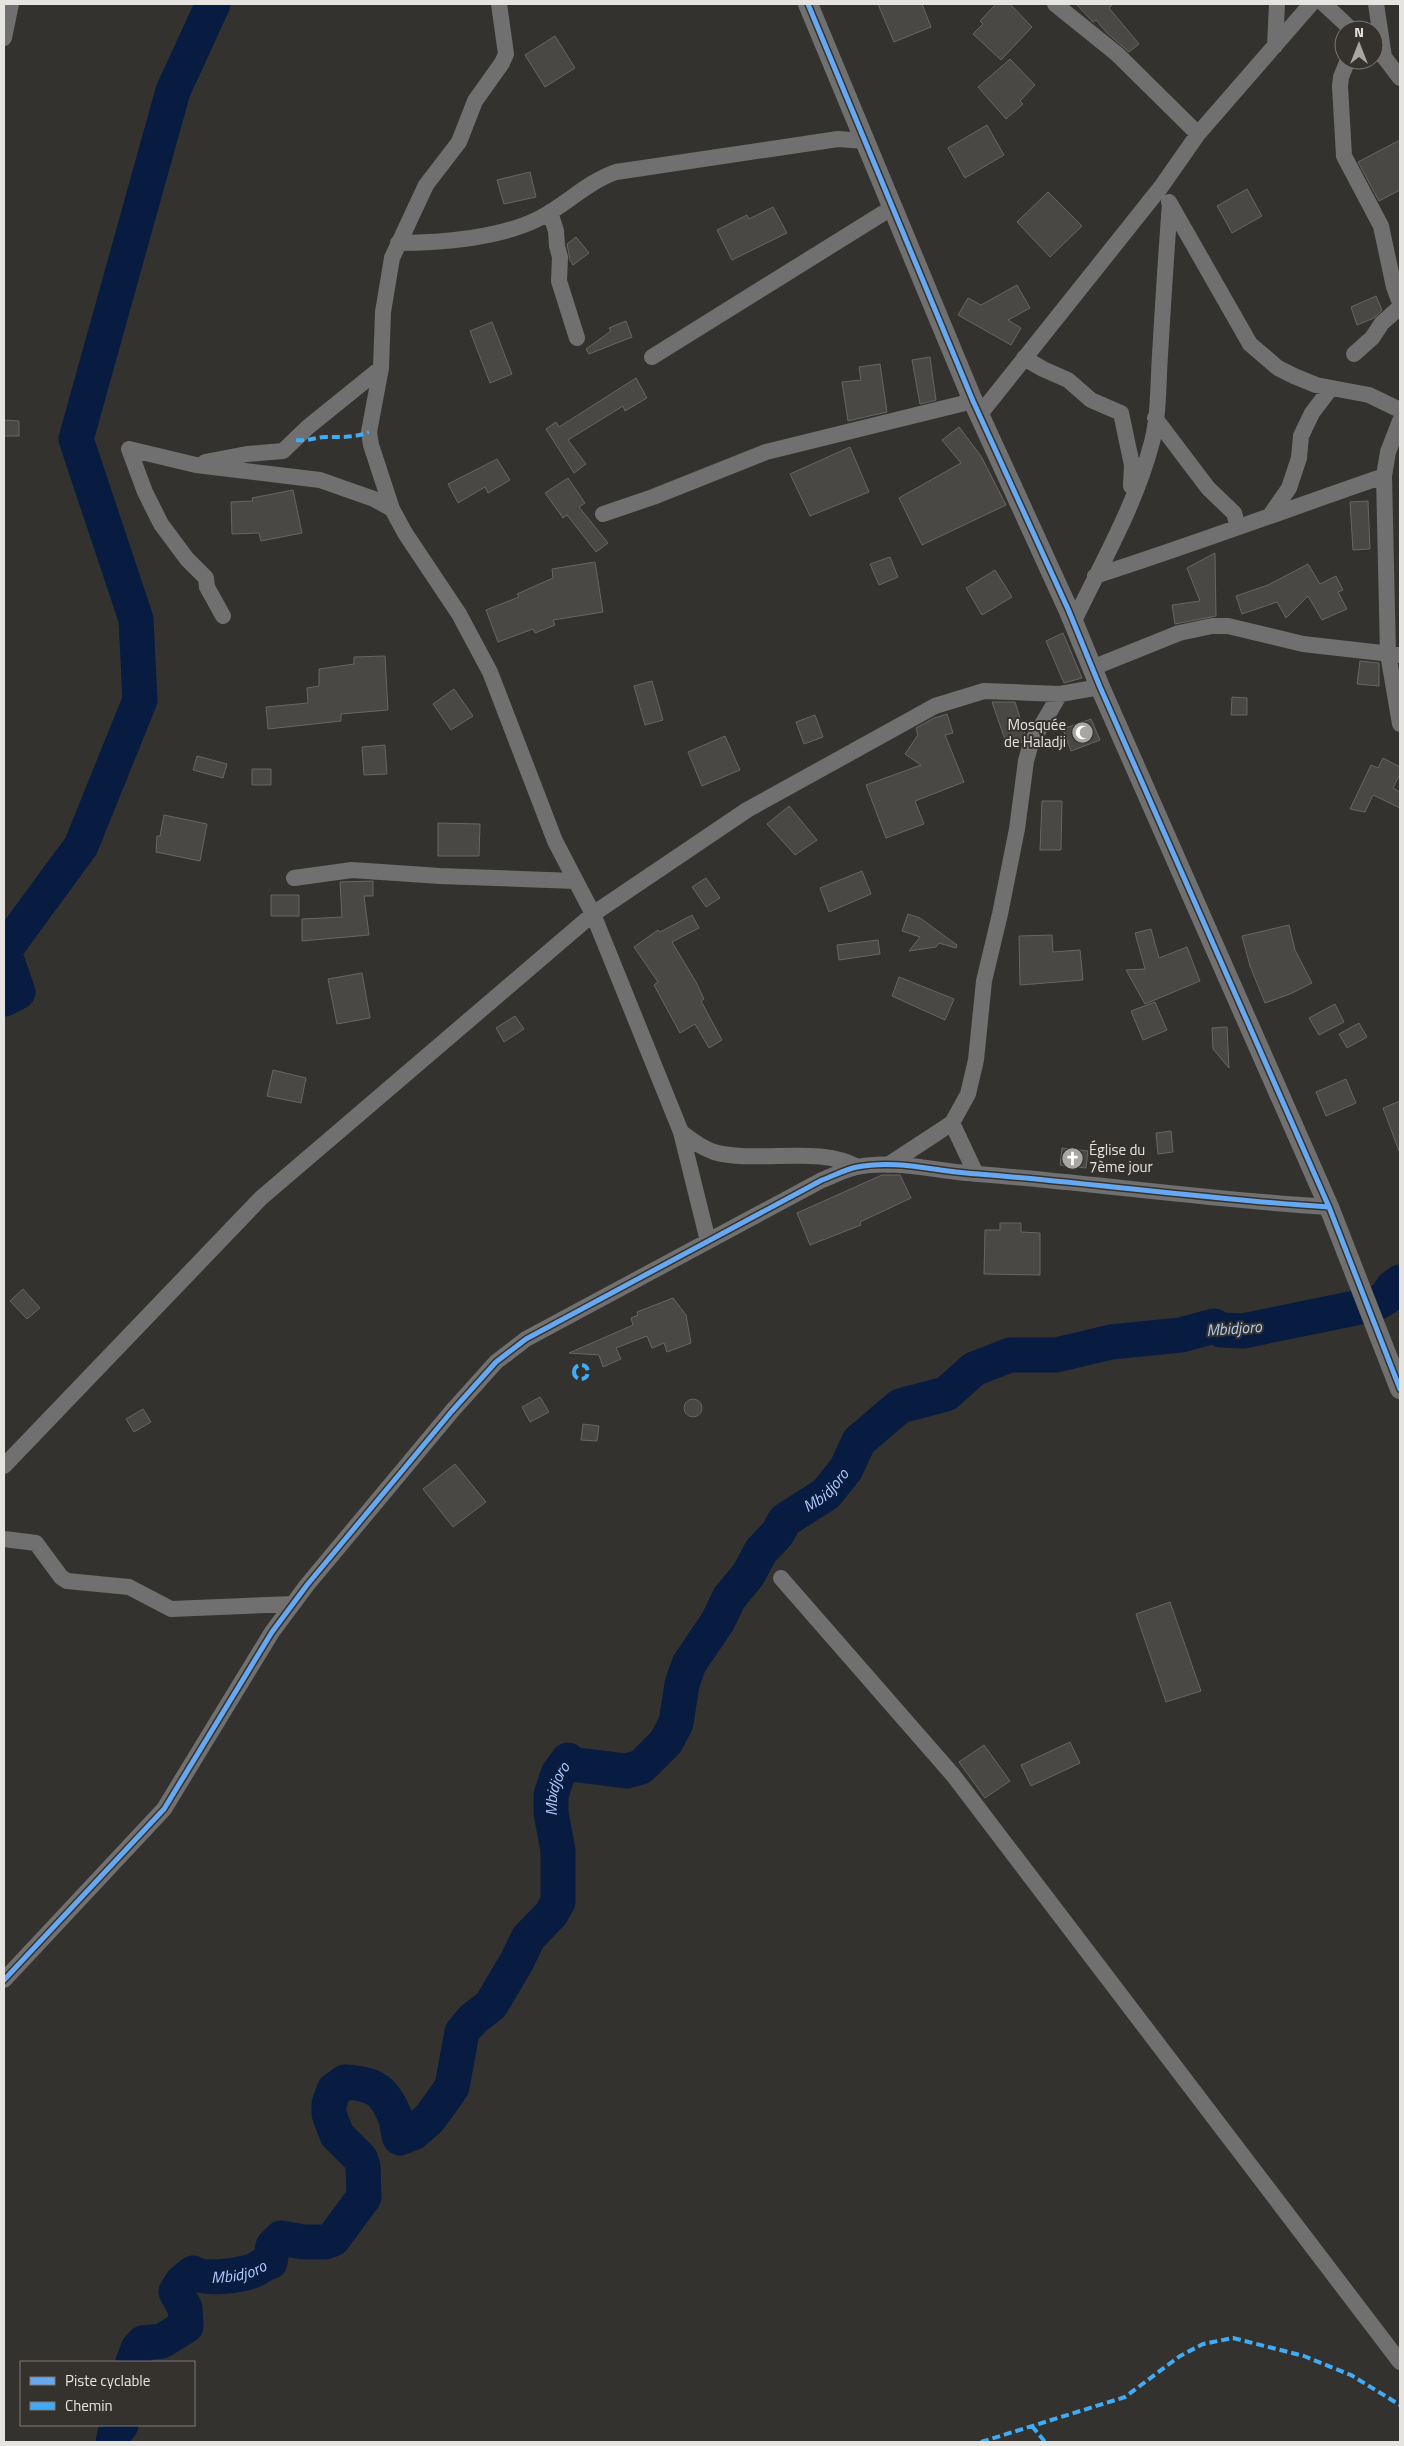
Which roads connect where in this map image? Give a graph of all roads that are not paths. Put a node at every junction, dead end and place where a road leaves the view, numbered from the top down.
1 (11, 4) edge
2 (500, 4) edge
3 (808, 4) edge
4 (1055, 4) edge
5 (1277, 4) edge
6 (1311, 4) edge
7 (1324, 4) edge
8 (1376, 4) edge
9 (1341, 20) edge
10 (1377, 20) edge
11 (4, 38) edge
12 (1275, 46) junction
13 (1384, 59) edge
14 (1345, 70) edge
15 (1400, 78) edge
16 (1198, 134) junction
17 (865, 141) junction
18 (1160, 187) junction
19 (1170, 204) junction
20 (893, 206) junction
21 (550, 212) junction
22 (398, 243) junction
23 (1400, 305) edge
24 (578, 338) dead end
25 (1354, 354) dead end
26 (652, 358) dead end
27 (1024, 358) junction
28 (381, 368) junction
29 (1331, 388) junction
30 (976, 407) junction
31 (1400, 410) edge
32 (1155, 418) junction
33 (1400, 421) edge
34 (196, 465) junction
35 (1384, 476) junction
36 (1131, 503) junction
37 (392, 509) junction
38 (603, 514) dead end
39 (1271, 514) junction
40 (1238, 527) junction
41 (1095, 576) junction
42 (223, 616) dead end
43 (1073, 623) junction
44 (1394, 655) edge
45 (1092, 668) junction
46 (1100, 687) junction
47 (1060, 694) junction
48 (1400, 724) edge
49 (294, 878) dead end
50 (575, 881) junction
51 (593, 914) junction
52 (952, 1123) junction
53 (681, 1132) junction
54 (888, 1165) junction
55 (857, 1167) junction
56 (976, 1174) junction
57 (1329, 1207) junction
58 (708, 1241) junction
59 (1400, 1389) edge
60 (4, 1466) edge
61 (4, 1539) edge
62 (780, 1578) dead end
63 (293, 1604) junction
64 (4, 1980) edge
65 (1400, 2362) edge

1 - 11 street
2 - 22 street
3 - 17 street
4 - 16 street
5 - 12 street
6 - 12 street
7 - 9 street
8 - 10 street
12 - 16 street
13 - 15 street
14 - 23 street
16 - 18 street
17 - 20 street
17 - 21 street
18 - 19 street
18 - 27 street
19 - 29 street
19 - 32 street
20 - 26 street
20 - 30 street
21 - 22 street
21 - 24 street
22 - 28 street
23 - 25 street
27 - 30 street
27 - 36 street
28 - 34 street
28 - 37 street
29 - 31 street
29 - 39 street
30 - 38 street
30 - 43 street
32 - 36 street
32 - 40 street
33 - 35 street
34 - 37 street
34 - 42 street
35 - 39 street
35 - 44 street
36 - 41 street
37 - 50 street
39 - 40 street
40 - 41 street
41 - 43 street
43 - 45 street
44 - 45 street
44 - 48 street
45 - 46 street
46 - 47 street
46 - 57 street
47 - 51 street
47 - 52 street
49 - 50 street
50 - 51 street
51 - 53 street
51 - 60 street
52 - 54 street
52 - 56 street
53 - 55 street
53 - 58 street
54 - 55 street
54 - 56 street
55 - 58 street
56 - 57 street
57 - 59 street
58 - 63 street
61 - 63 street
62 - 65 street
63 - 64 street

